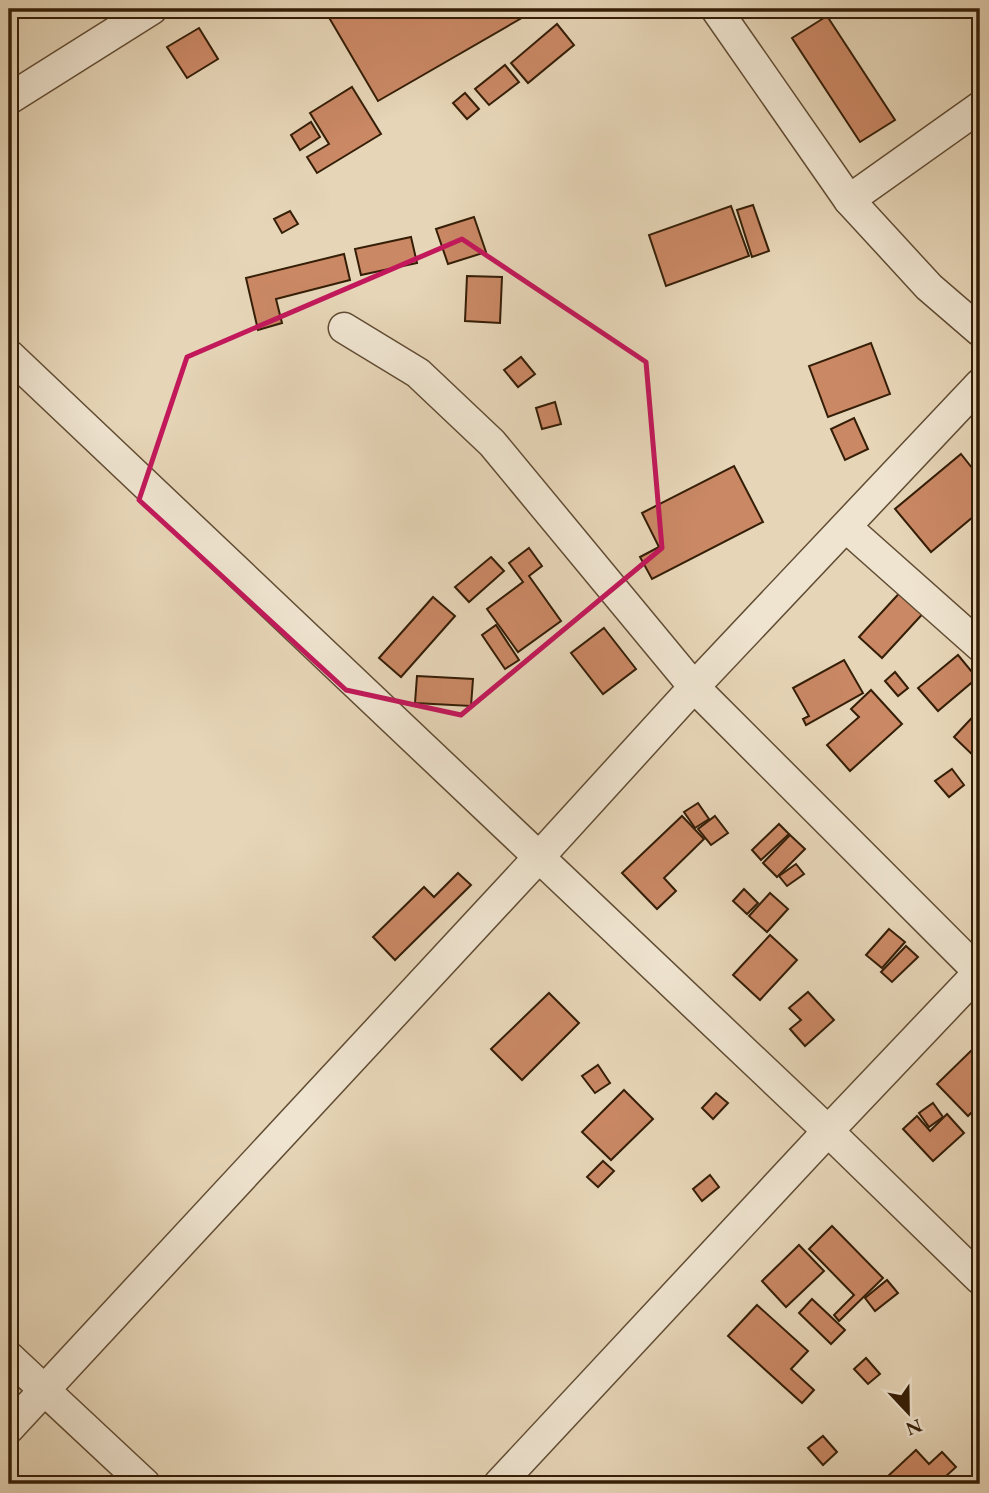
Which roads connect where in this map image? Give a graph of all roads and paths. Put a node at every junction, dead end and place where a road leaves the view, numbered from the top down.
1 (152, 9) edge
2 (716, 9) edge
3 (9, 99) edge
4 (980, 107) edge
5 (849, 200) junction
6 (344, 328) dead end
7 (980, 331) edge
8 (9, 355) edge
9 (980, 384) edge
10 (846, 527) junction
11 (980, 646) edge
12 (694, 687) junction
13 (539, 857) junction
14 (980, 972) edge
15 (828, 1131) junction
16 (980, 1279) edge
17 (9, 1357) edge
18 (45, 1389) junction
19 (9, 1428) edge
20 (145, 1484) edge
21 (499, 1484) edge

1 - 3 street
2 - 5 street
4 - 5 street
5 - 7 street
6 - 12 street
8 - 13 street
9 - 10 street
10 - 11 street
10 - 12 street
12 - 13 street
12 - 14 street
13 - 15 street
13 - 18 street
14 - 15 street
15 - 16 street
15 - 21 street
17 - 18 street
18 - 19 street
18 - 20 street

